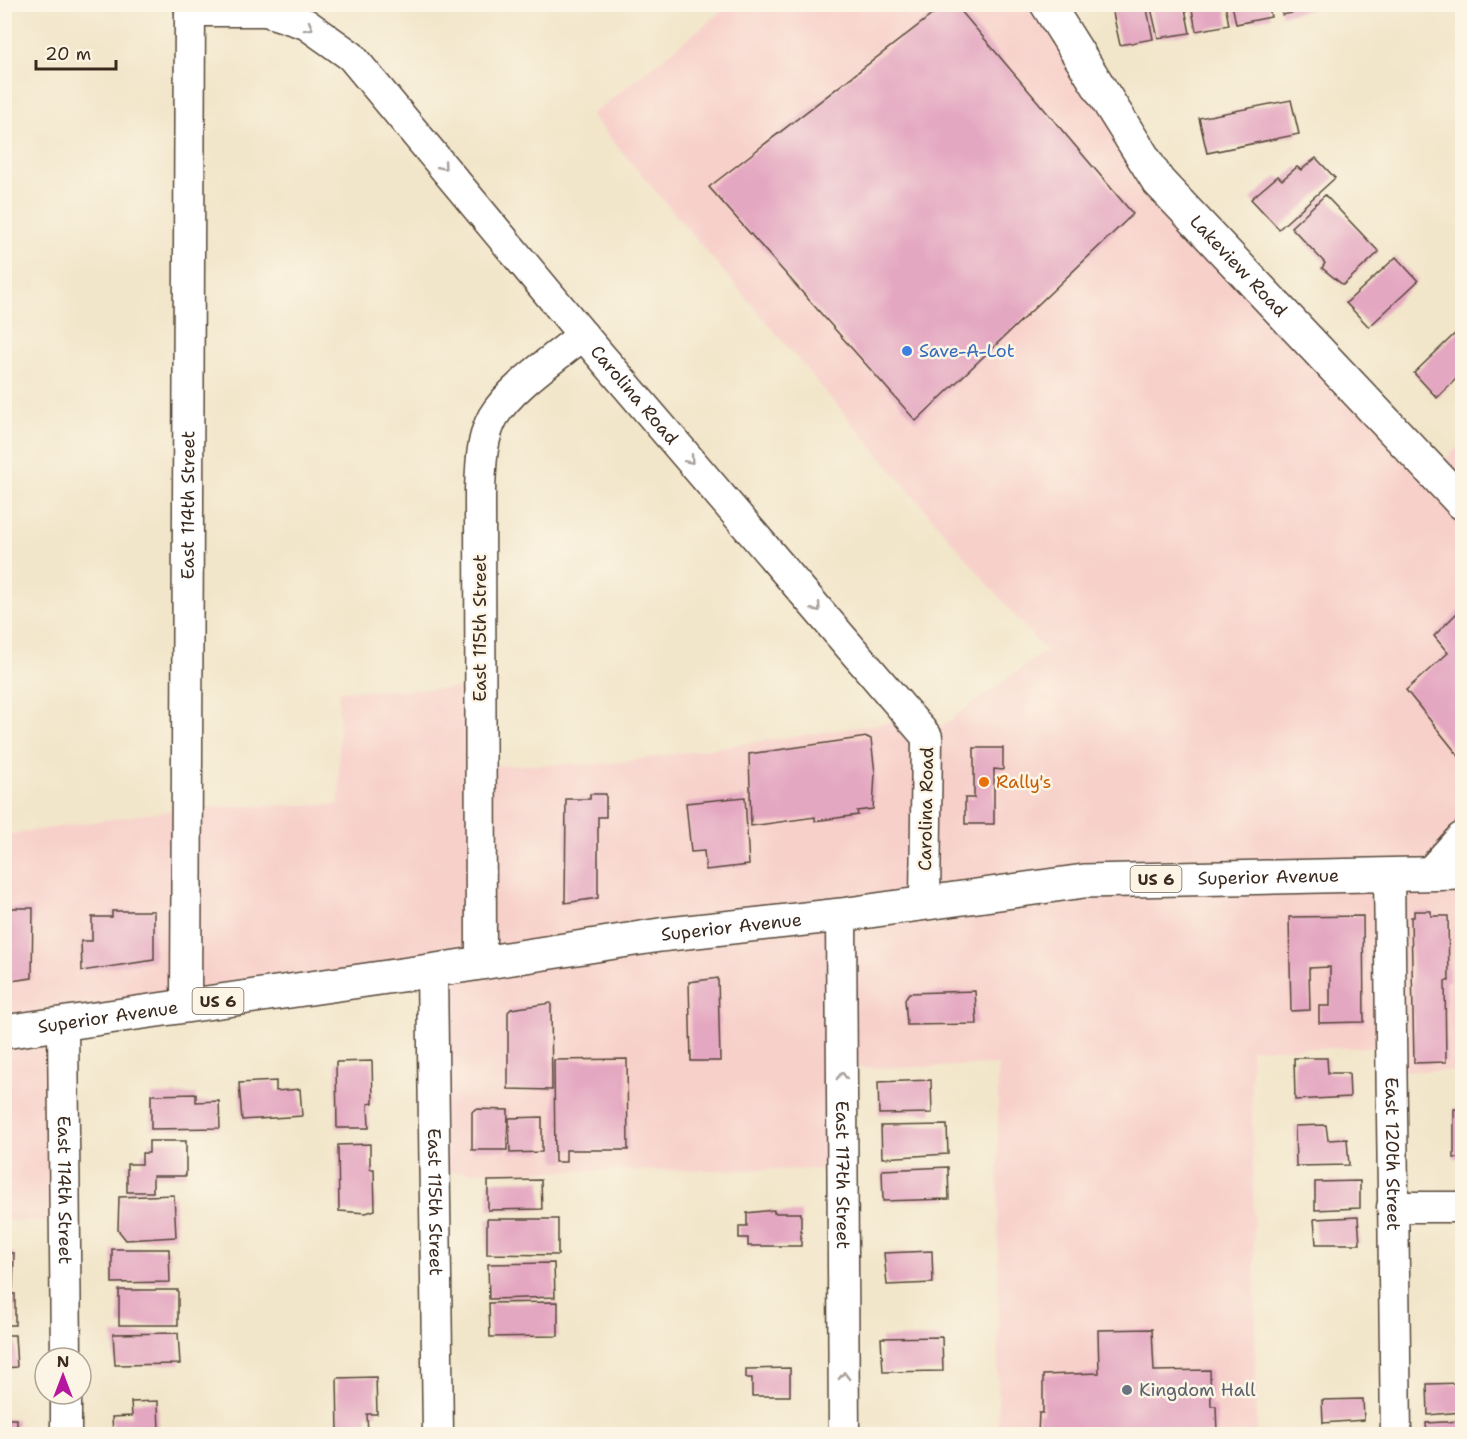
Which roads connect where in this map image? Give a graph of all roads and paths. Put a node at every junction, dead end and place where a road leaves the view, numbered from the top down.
1 (1047, 4) edge
2 (190, 8) edge
3 (583, 335) junction
4 (1462, 503) edge
5 (1462, 839) edge
6 (1447, 873) edge
7 (1389, 874) junction
8 (925, 902) junction
9 (842, 915) junction
10 (481, 963) junction
11 (432, 971) junction
12 (186, 1005) junction
13 (63, 1024) junction
14 (4, 1032) edge
15 (1392, 1207) junction
16 (1462, 1207) edge
17 (66, 1346) edge
18 (66, 1406) edge
19 (66, 1434) edge
20 (438, 1434) edge
21 (844, 1434) edge
22 (1396, 1434) edge

1 - 4 main road, Lakeview Road
2 -> 3 street, Carolina Road
2 - 12 street, East 114th Street
3 -> 8 street, Carolina Road
3 - 10 street, East 115th Street
5 - 6 main road
6 - 7 main road, Superior Avenue / US 6
7 - 8 main road, Superior Avenue / US 6
7 - 15 street, East 120th Street
8 - 9 main road, Superior Avenue / US 6
9 - 10 main road, Superior Avenue / US 6
21 -> 9 street, East 117th Street
10 - 11 main road, Superior Avenue / US 6
11 - 12 main road, Superior Avenue / US 6
11 - 20 street, East 115th Street
12 - 13 main road, Superior Avenue / US 6
13 - 14 main road, Superior Avenue / US 6
13 - 17 street, East 114th Street
15 - 16 street
15 - 22 street, East 120th Street
18 - 19 street

